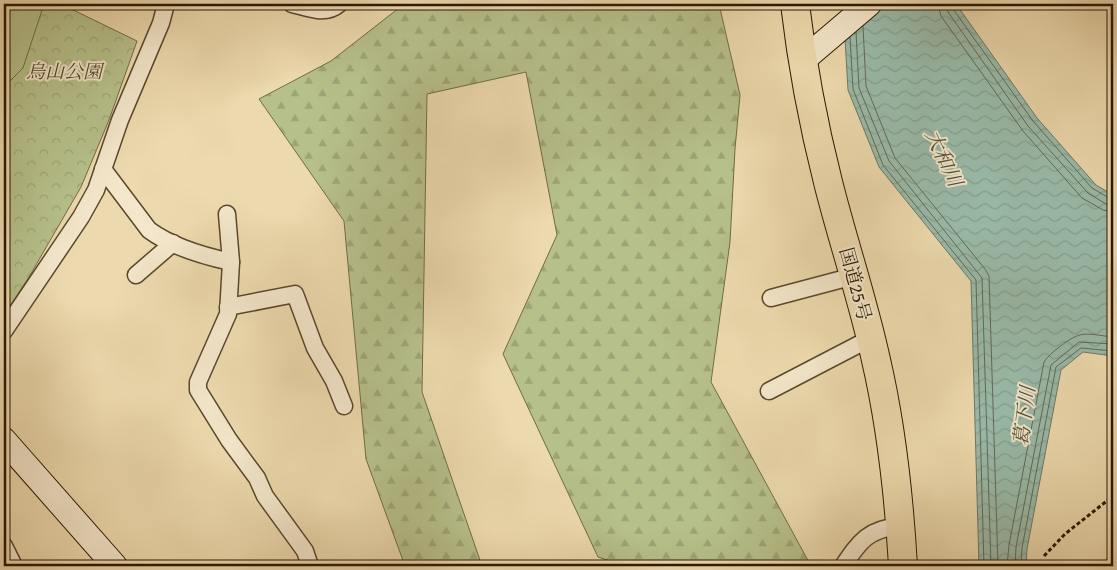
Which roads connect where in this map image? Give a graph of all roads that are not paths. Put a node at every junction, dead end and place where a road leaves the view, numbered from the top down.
1 (166, 4) edge
2 (292, 4) edge
3 (339, 4) edge
4 (794, 4) edge
5 (869, 4) edge
6 (802, 61) junction
7 (103, 169) junction
8 (227, 214) dead end
9 (173, 243) junction
10 (231, 262) junction
11 (136, 276) dead end
12 (854, 276) junction
13 (771, 298) dead end
14 (228, 307) junction
15 (4, 331) edge
16 (871, 338) junction
17 (769, 391) dead end
18 (344, 406) dead end
19 (4, 440) edge
20 (900, 526) junction
21 (4, 546) edge
22 (14, 566) edge
23 (115, 566) edge
24 (310, 566) edge
25 (843, 566) edge
26 (906, 566) edge

1 - 7 street
2 - 3 street
4 - 6 highway, 国道25号
5 - 6 street
6 - 12 highway, 国道25号
7 - 9 street
7 - 15 street
8 - 10 street
9 - 10 street
9 - 11 street
10 - 14 street
12 - 13 street
12 - 16 highway, 国道25号
14 - 18 street
14 - 24 street
16 - 17 street
16 - 20 highway, 国道25号
19 - 23 street
20 - 25 street
20 - 26 highway, 国道25号
21 - 22 street

